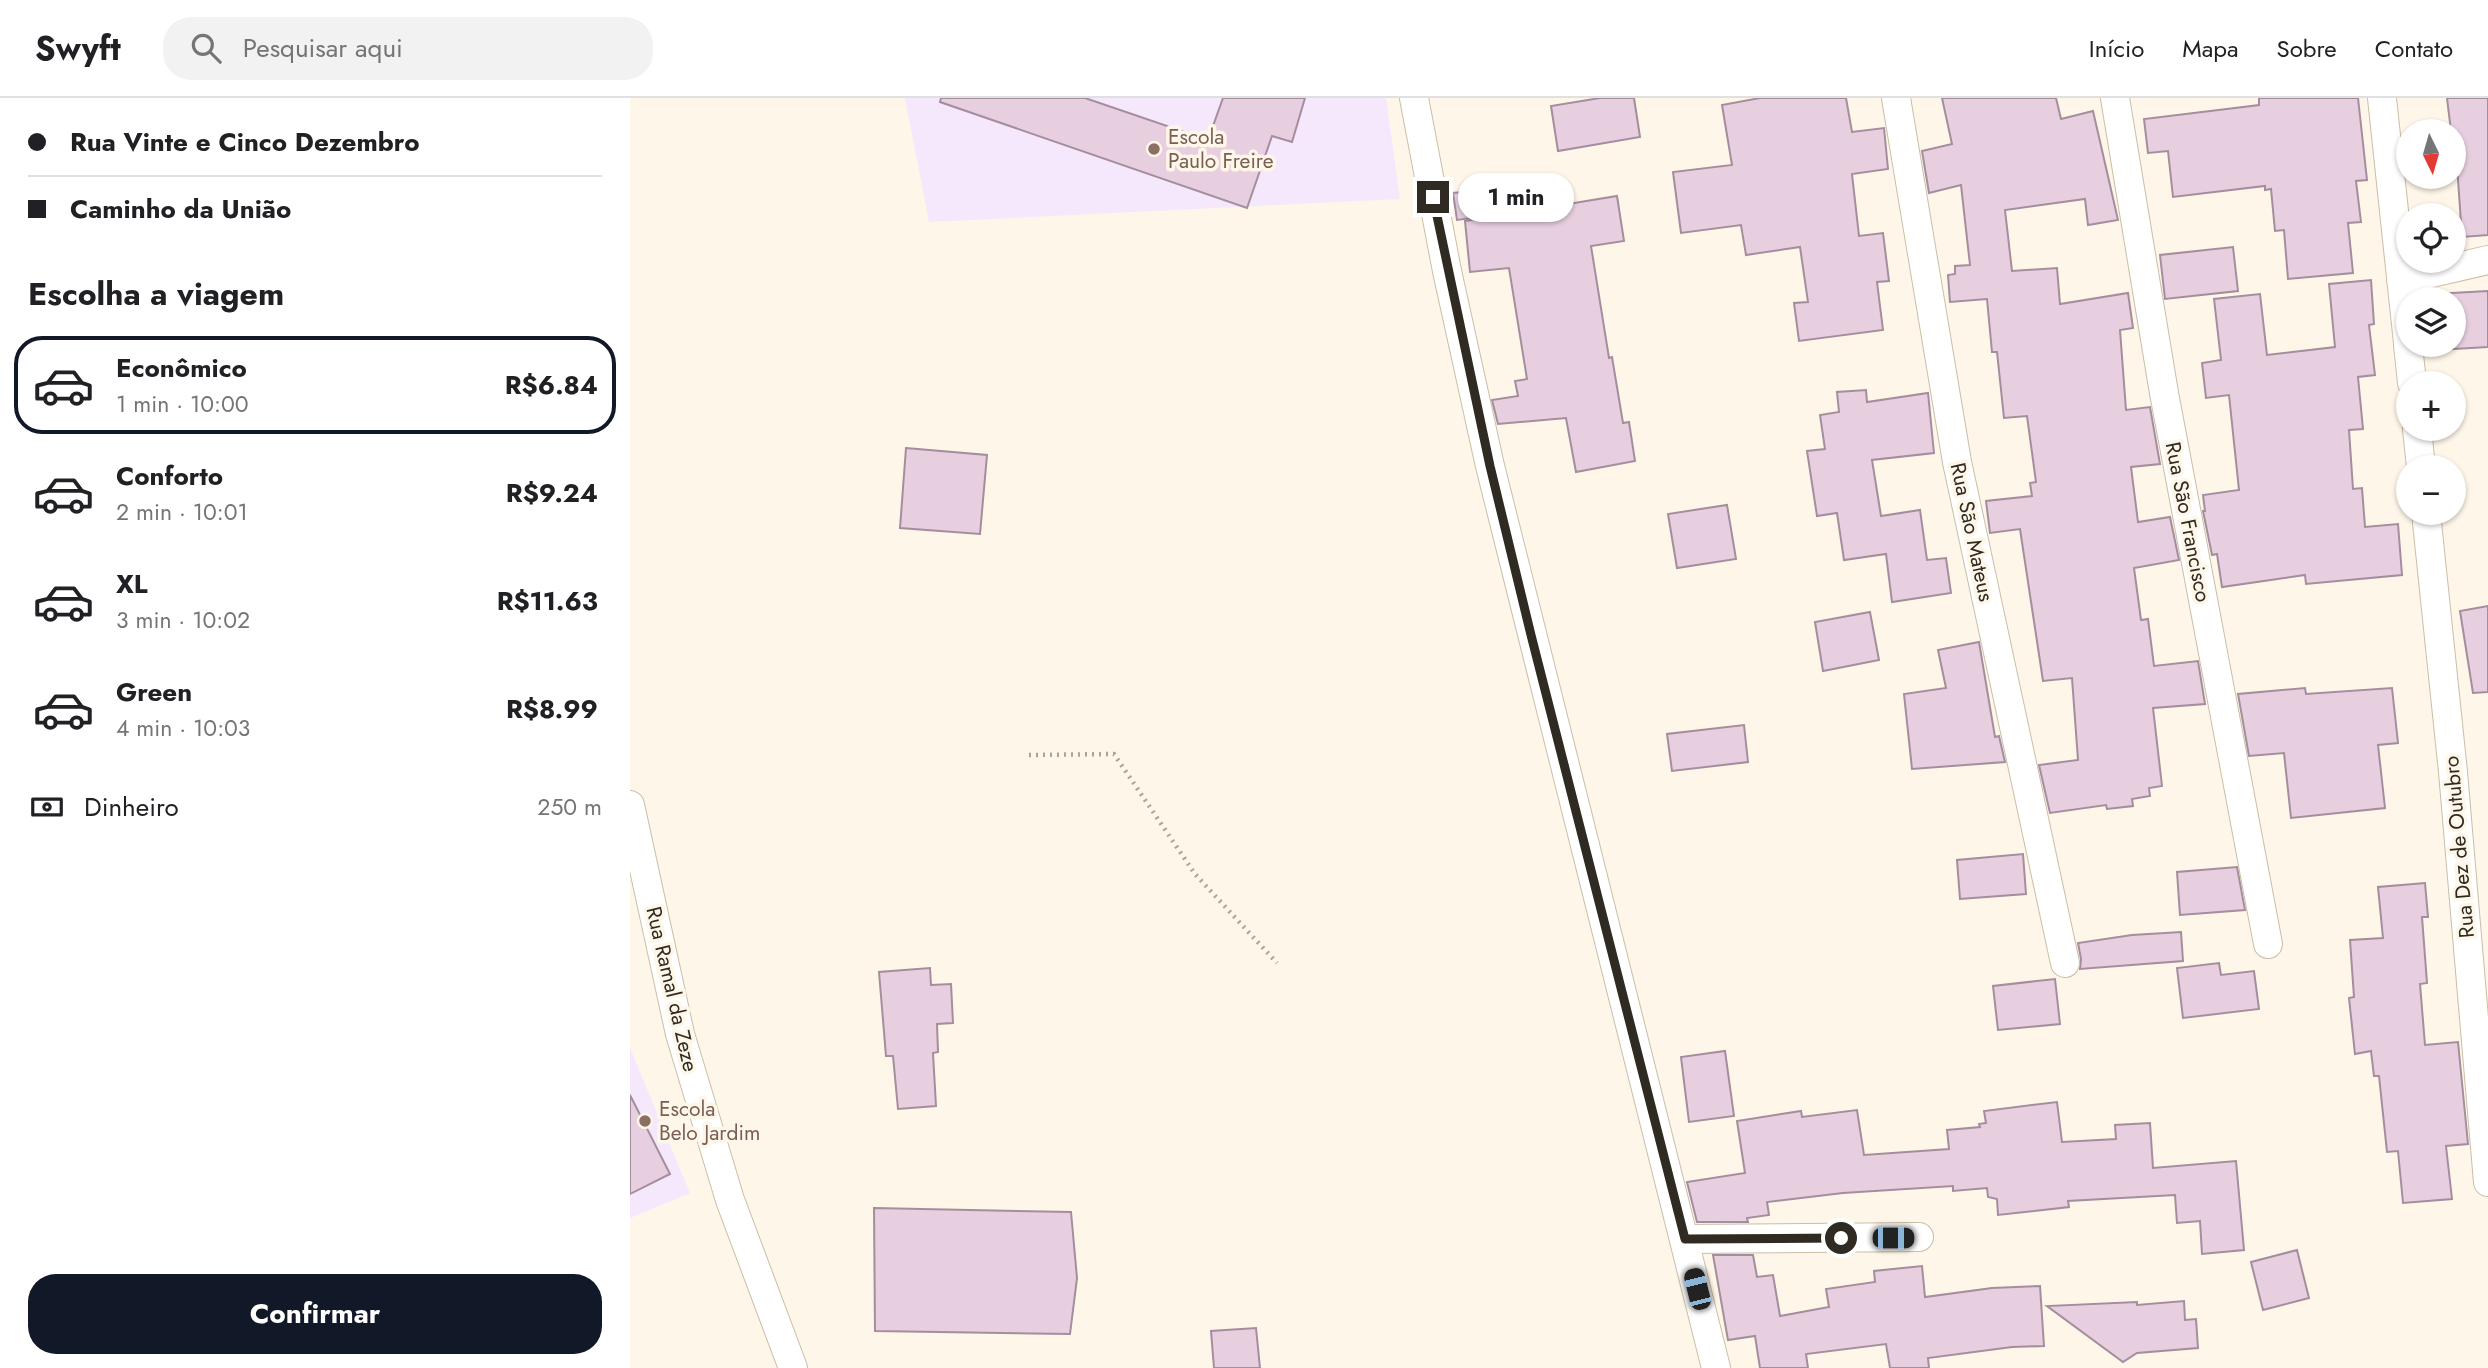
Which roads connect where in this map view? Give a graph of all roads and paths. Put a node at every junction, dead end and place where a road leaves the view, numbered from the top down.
1 (1414, 98) edge
2 (1896, 98) edge
3 (2115, 98) edge
4 (2382, 98) edge
5 (2488, 260) edge
6 (2401, 280) junction
7 (2402, 287) edge
8 (2427, 525) edge
9 (1029, 755) dead end
10 (630, 806) edge
11 (2268, 944) dead end
12 (1277, 963) dead end
13 (2065, 963) dead end
14 (2488, 1182) edge
15 (1919, 1237) dead end
16 (1685, 1239) junction
17 (793, 1368) edge
18 (1716, 1368) edge

1 - 16 street
2 - 13 street, Rua São Mateus
3 - 11 street, Rua São Francisco
4 - 6 street
5 - 6 street
6 - 7 street
8 - 14 street, Rua Dez de Outubro
9 - 12 path
10 - 17 street, Rua Ramal da Zeze
15 - 16 street
16 - 18 street

